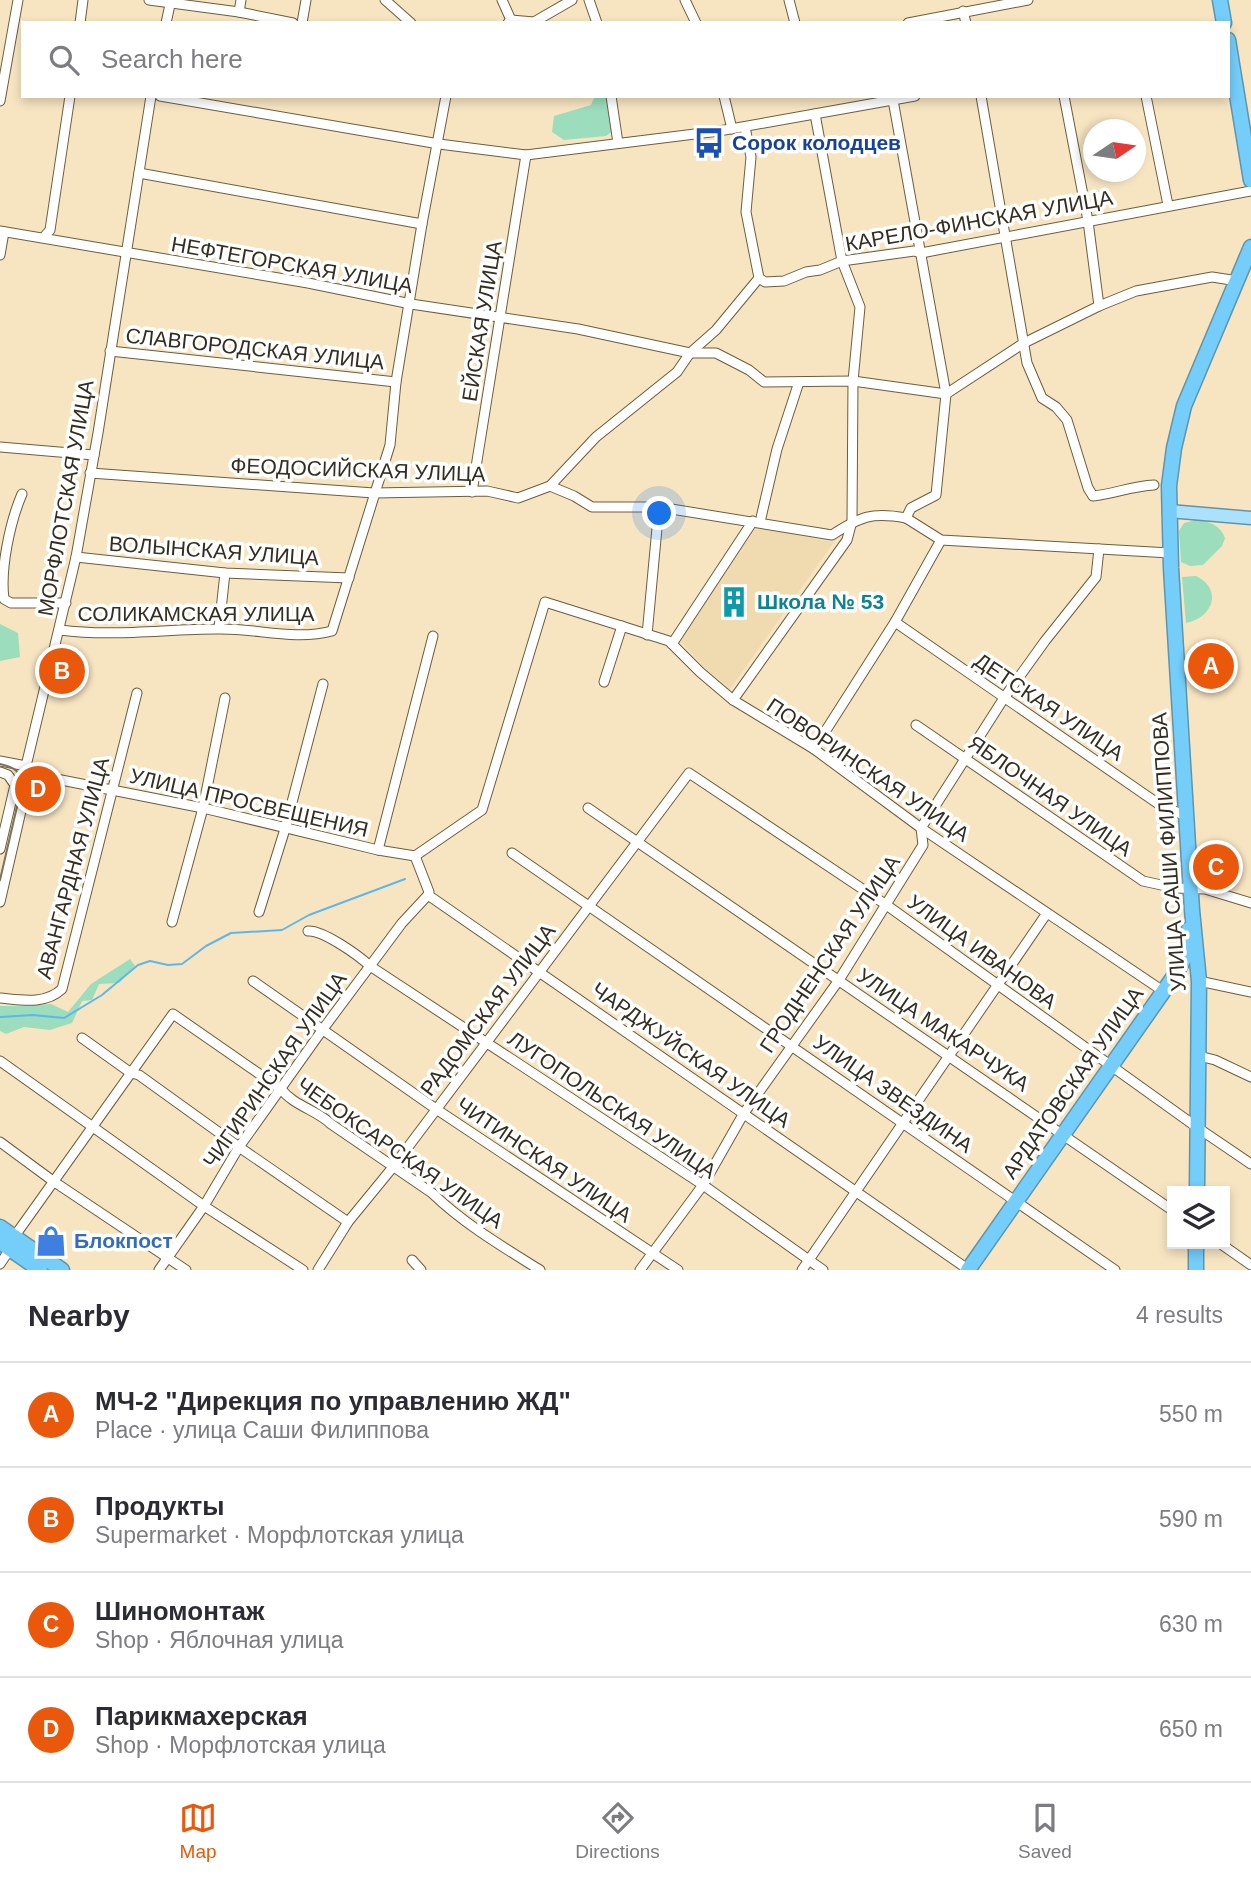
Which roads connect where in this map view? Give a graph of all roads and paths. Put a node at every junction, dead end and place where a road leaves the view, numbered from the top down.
1 (18, 0) edge
2 (83, 0) edge
3 (149, 0) edge
4 (241, 0) edge
5 (306, 0) edge
6 (385, 0) edge
7 (502, 0) edge
8 (572, 0) edge
9 (589, 0) edge
10 (685, 0) edge
11 (789, 0) edge
12 (1028, 0) edge
13 (1220, 0) edge
14 (171, 1) edge
15 (1008, 2) edge
16 (963, 11) junction
17 (239, 12) junction
18 (80, 21) edge
19 (166, 21) edge
20 (283, 21) edge
21 (302, 21) edge
22 (409, 21) edge
23 (510, 21) edge
24 (536, 21) edge
25 (596, 21) edge
26 (695, 21) edge
27 (794, 21) edge
28 (917, 21) edge
29 (966, 21) edge
30 (1224, 21) edge
31 (1230, 52) edge
32 (69, 98) edge
33 (151, 98) edge
34 (172, 98) edge
35 (446, 98) edge
36 (611, 98) edge
37 (724, 98) edge
38 (904, 98) edge
39 (981, 98) edge
40 (1064, 98) edge
41 (1146, 98) edge
42 (893, 100) junction
43 (0, 101) edge
44 (815, 114) junction
45 (745, 127) junction
46 (732, 129) junction
47 (618, 143) junction
48 (439, 144) junction
49 (526, 155) junction
50 (139, 173) junction
51 (1251, 180) edge
52 (1251, 191) edge
53 (1168, 205) junction
54 (1088, 221) junction
55 (422, 224) junction
56 (2, 231) edge
57 (44, 237) junction
58 (1006, 237) junction
59 (1251, 247) edge
60 (125, 253) junction
61 (922, 253) junction
62 (0, 255) edge
63 (842, 261) junction
64 (759, 278) junction
65 (1238, 281) junction
66 (411, 304) junction
67 (1099, 306) junction
68 (500, 317) junction
69 (1024, 343) junction
70 (110, 351) junction
71 (690, 353) junction
72 (853, 381) junction
73 (396, 382) junction
74 (799, 382) junction
75 (946, 394) junction
76 (0, 447) edge
77 (94, 455) junction
78 (90, 473) junction
79 (1154, 485) dead end
80 (550, 486) junction
81 (472, 492) junction
82 (374, 493) junction
83 (22, 494) dead end
84 (659, 506) junction
85 (1169, 511) junction
86 (906, 518) junction
87 (1251, 518) edge
88 (756, 521) junction
89 (852, 521) junction
90 (942, 540) junction
91 (1099, 549) junction
92 (1170, 553) junction
93 (76, 557) junction
94 (225, 573) junction
95 (349, 578) junction
96 (66, 603) junction
97 (895, 622) junction
98 (622, 626) junction
99 (219, 628) junction
100 (60, 630) junction
101 (647, 635) junction
102 (433, 636) dead end
103 (672, 644) junction
104 (604, 682) dead end
105 (323, 684) dead end
106 (137, 693) dead end
107 (225, 698) dead end
108 (1004, 698) junction
109 (733, 700) junction
110 (916, 725) dead end
111 (814, 749) junction
112 (964, 758) junction
113 (0, 761) edge
114 (26, 766) junction
115 (4, 773) edge
116 (689, 773) joint
117 (112, 790) junction
118 (203, 808) junction
119 (588, 808) dead end
120 (1186, 816) junction
121 (921, 828) junction
122 (285, 829) junction
123 (637, 840) junction
124 (0, 849) edge
125 (378, 850) junction
126 (512, 853) dead end
127 (415, 856) junction
128 (1191, 888) junction
129 (428, 895) junction
130 (0, 902) edge
131 (885, 904) junction
132 (1251, 904) edge
133 (587, 906) junction
134 (1192, 910) junction
135 (259, 912) dead end
136 (1047, 913) junction
137 (172, 922) dead end
138 (309, 931) dead end
139 (370, 966) junction
140 (539, 971) junction
141 (1177, 972) junction
142 (1199, 979) junction
143 (839, 980) junction
144 (253, 981) dead end
145 (997, 985) junction
146 (1163, 991) junction
147 (1251, 992) edge
148 (0, 998) edge
149 (323, 1029) junction
150 (82, 1038) dead end
151 (486, 1042) junction
152 (792, 1045) junction
153 (949, 1055) junction
154 (1199, 1056) junction
155 (0, 1062) edge
156 (1111, 1066) junction
157 (131, 1073) junction
158 (1251, 1077) edge
159 (281, 1089) junction
160 (436, 1109) junction
161 (744, 1113) junction
162 (902, 1122) junction
163 (92, 1126) junction
164 (1198, 1128) junction
165 (1063, 1133) junction
166 (0, 1142) edge
167 (239, 1147) junction
168 (1251, 1164) edge
169 (393, 1167) junction
170 (53, 1181) junction
171 (703, 1185) junction
172 (1197, 1186) edge
173 (856, 1191) junction
174 (1016, 1201) junction
175 (204, 1206) junction
176 (1167, 1206) edge
177 (348, 1222) junction
178 (0, 1227) edge
179 (8, 1243) edge
180 (1196, 1249) edge
181 (1228, 1249) edge
182 (653, 1252) junction
183 (167, 1257) junction
184 (809, 1259) junction
185 (412, 1260) dead end
186 (0, 1264) edge
187 (1251, 1265) edge
188 (40, 1270) edge
189 (62, 1270) edge
190 (159, 1270) edge
191 (186, 1270) edge
192 (303, 1270) edge
193 (318, 1270) edge
194 (421, 1270) edge
195 (540, 1270) edge
196 (640, 1270) edge
197 (678, 1270) edge
198 (802, 1270) edge
199 (824, 1270) edge
200 (968, 1270) edge
201 (1115, 1270) edge
202 (1196, 1270) edge

1 - 43 street
2 - 18 street
3 - 14 street
4 - 17 street
5 - 21 street
6 - 22 street
7 - 23 street
8 - 24 street
9 - 25 street
10 - 26 street
11 - 27 street
12 - 15 street
13 - 30 highway
14 - 17 street
14 - 19 street
15 - 16 street
16 - 28 street
16 - 29 street
17 - 20 street
31 - 51 highway
32 - 57 street
33 - 50 street, МОРФЛОТСКАЯ УЛИЦА
34 - 48 street
35 - 48 street
36 - 47 street
37 - 46 street
38 - 42 street
39 - 58 street
40 - 54 street
41 - 53 street
42 - 44 street
42 - 61 street
44 - 45 street
44 - 63 street
45 - 46 street
45 - 64 street
46 - 47 street
47 - 49 street
48 - 49 street
48 - 55 street
49 - 68 street, ЕЙСКАЯ УЛИЦА
50 - 55 street
50 - 60 street, МОРФЛОТСКАЯ УЛИЦА
52 - 53 street, КАРЕЛО-ФИНСКАЯ УЛИЦА
53 - 54 street, КАРЕЛО-ФИНСКАЯ УЛИЦА
54 - 58 street, КАРЕЛО-ФИНСКАЯ УЛИЦА
54 - 67 street
55 - 66 street
56 - 57 street, НЕФТЕГОРСКАЯ УЛИЦА
56 - 62 street
57 - 60 street, НЕФТЕГОРСКАЯ УЛИЦА
58 - 61 street, КАРЕЛО-ФИНСКАЯ УЛИЦА
58 - 69 street
59 - 65 highway, УЛИЦА САШИ ФИЛИППОВА
60 - 66 street, НЕФТЕГОРСКАЯ УЛИЦА
60 - 70 street, МОРФЛОТСКАЯ УЛИЦА
61 - 63 street, КАРЕЛО-ФИНСКАЯ УЛИЦА
61 - 75 street
63 - 64 street, КАРЕЛО-ФИНСКАЯ УЛИЦА
63 - 72 street
64 - 71 street
65 - 67 street
65 - 85 highway, УЛИЦА САШИ ФИЛИППОВА
66 - 68 street, НЕФТЕГОРСКАЯ УЛИЦА
66 - 73 street
67 - 69 street
68 - 71 street, НЕФТЕГОРСКАЯ УЛИЦА
68 - 81 street, ЕЙСКАЯ УЛИЦА
69 - 75 street
69 - 79 street
70 - 73 street, СЛАВГОРОДСКАЯ УЛИЦА
70 - 77 street, МОРФЛОТСКАЯ УЛИЦА
71 - 74 street, НЕФТЕГОРСКАЯ УЛИЦА
71 - 80 street
72 - 74 street, НЕФТЕГОРСКАЯ УЛИЦА
72 - 75 street, НЕФТЕГОРСКАЯ УЛИЦА
72 - 89 street
73 - 82 street
74 - 88 street
75 - 86 street
76 - 77 street
77 - 78 street, МОРФЛОТСКАЯ УЛИЦА
78 - 82 street, ФЕОДОСИЙСКАЯ УЛИЦА
78 - 93 street, МОРФЛОТСКАЯ УЛИЦА
80 - 81 street, ФЕОДОСИЙСКАЯ УЛИЦА
80 - 84 street
81 - 82 street, ФЕОДОСИЙСКАЯ УЛИЦА
82 - 95 street
83 - 96 street
84 - 88 street
84 - 101 street
85 - 87 main road
85 - 92 highway, УЛИЦА САШИ ФИЛИППОВА
86 - 89 street
86 - 90 street
88 - 89 street
88 - 103 street
89 - 109 street
90 - 91 street
90 - 97 street
91 - 92 street
91 - 108 street, ГРОДНЕНСКАЯ УЛИЦА
92 - 120 highway, УЛИЦА САШИ ФИЛИППОВА
93 - 94 street, ВОЛЫНСКАЯ УЛИЦА
93 - 96 street, МОРФЛОТСКАЯ УЛИЦА
94 - 95 street, ВОЛЫНСКАЯ УЛИЦА
94 - 99 street
95 - 99 street, СОЛИКАМСКАЯ УЛИЦА
96 - 100 street, МОРФЛОТСКАЯ УЛИЦА
97 - 108 street, ДЕТСКАЯ УЛИЦА
97 - 111 street
98 - 101 street, ПОВОРИНСКАЯ УЛИЦА
98 - 104 street
98 - 127 street, ПОВОРИНСКАЯ УЛИЦА
99 - 100 street, СОЛИКАМСКАЯ УЛИЦА
100 - 114 street, МОРФЛОТСКАЯ УЛИЦА
101 - 103 street, ПОВОРИНСКАЯ УЛИЦА
102 - 125 street
103 - 109 street, ПОВОРИНСКАЯ УЛИЦА
105 - 122 street
106 - 117 street, АВАНГАРДНАЯ УЛИЦА
107 - 118 street
108 - 112 street, ГРОДНЕНСКАЯ УЛИЦА
108 - 120 street, ДЕТСКАЯ УЛИЦА
109 - 111 street, ПОВОРИНСКАЯ УЛИЦА
110 - 112 street, ЯБЛОЧНАЯ УЛИЦА
111 - 121 street, ПОВОРИНСКАЯ УЛИЦА
112 - 121 street, ГРОДНЕНСКАЯ УЛИЦА
112 - 128 street, ЯБЛОЧНАЯ УЛИЦА
113 - 114 street, УЛИЦА ПРОСВЕЩЕНИЯ
114 - 117 street, УЛИЦА ПРОСВЕЩЕНИЯ
114 - 130 street, МОРФЛОТСКАЯ УЛИЦА
115 - 124 street
116 - 123 street, РАДОМСКАЯ УЛИЦА
116 - 131 street, УЛИЦА ИВАНОВА
117 - 118 street, УЛИЦА ПРОСВЕЩЕНИЯ
117 - 148 street, АВАНГАРДНАЯ УЛИЦА
118 - 122 street, УЛИЦА ПРОСВЕЩЕНИЯ
118 - 137 street
119 - 123 street, УЛИЦА МАКАРЧУКА
120 - 128 highway, УЛИЦА САШИ ФИЛИППОВА
121 - 131 street, ГРОДНЕНСКАЯ УЛИЦА
121 - 136 street, ПОВОРИНСКАЯ УЛИЦА
122 - 125 street, УЛИЦА ПРОСВЕЩЕНИЯ
122 - 135 street
123 - 133 street, РАДОМСКАЯ УЛИЦА
123 - 143 street, УЛИЦА МАКАРЧУКА
125 - 127 street, УЛИЦА ПРОСВЕЩЕНИЯ
126 - 133 street, УЛИЦА ЗВЕЗДИНА
127 - 129 street
128 - 132 street, ЯБЛОЧНАЯ УЛИЦА
128 - 134 highway, УЛИЦА САШИ ФИЛИППОВА
129 - 139 street, ЧИГИРИНСКАЯ УЛИЦА
129 - 140 street, ЧАРДЖУЙСКАЯ УЛИЦА
131 - 143 street, ГРОДНЕНСКАЯ УЛИЦА
131 - 145 street, УЛИЦА ИВАНОВА
133 - 140 street, РАДОМСКАЯ УЛИЦА
133 - 152 street, УЛИЦА ЗВЕЗДИНА
134 - 141 highway, АРДАТОВСКАЯ УЛИЦА
134 - 142 highway, УЛИЦА САШИ ФИЛИППОВА
136 - 145 street
136 - 146 street, ПОВОРИНСКАЯ УЛИЦА
138 - 139 street, ЛУГОПОЛЬСКАЯ УЛИЦА
139 - 149 street, ЧИГИРИНСКАЯ УЛИЦА
139 - 151 street, ЛУГОПОЛЬСКАЯ УЛИЦА
140 - 151 street, РАДОМСКАЯ УЛИЦА
140 - 161 street, ЧАРДЖУЙСКАЯ УЛИЦА
141 - 142 highway
141 - 146 highway, АРДАТОВСКАЯ УЛИЦА
142 - 147 street
142 - 154 highway, УЛИЦА САШИ ФИЛИППОВА
143 - 152 street, ГРОДНЕНСКАЯ УЛИЦА
143 - 153 street, УЛИЦА МАКАРЧУКА
144 - 149 street, ЧИТИНСКАЯ УЛИЦА
145 - 153 street
145 - 156 street, УЛИЦА ИВАНОВА
146 - 156 highway, АРДАТОВСКАЯ УЛИЦА
149 - 159 street, ЧИГИРИНСКАЯ УЛИЦА
149 - 160 street, ЧИТИНСКАЯ УЛИЦА
150 - 157 street
151 - 160 street, РАДОМСКАЯ УЛИЦА
151 - 171 street, ЛУГОПОЛЬСКАЯ УЛИЦА
152 - 161 street, ГРОДНЕНСКАЯ УЛИЦА
152 - 162 street, УЛИЦА ЗВЕЗДИНА
153 - 162 street
153 - 165 street, УЛИЦА МАКАРЧУКА
154 - 158 street
154 - 164 highway, УЛИЦА САШИ ФИЛИППОВА
155 - 163 street
156 - 164 street, УЛИЦА ИВАНОВА
156 - 165 highway, АРДАТОВСКАЯ УЛИЦА
157 - 159 street, ЧЕБОКСАРСКАЯ УЛИЦА
157 - 163 street
157 - 167 street
159 - 167 street, ЧИГИРИНСКАЯ УЛИЦА
159 - 169 street, ЧЕБОКСАРСКАЯ УЛИЦА
160 - 169 street, РАДОМСКАЯ УЛИЦА
160 - 182 street, ЧИТИНСКАЯ УЛИЦА
161 - 171 street, ГРОДНЕНСКАЯ УЛИЦА
161 - 173 street, ЧАРДЖУЙСКАЯ УЛИЦА
162 - 173 street
162 - 174 street, УЛИЦА ЗВЕЗДИНА
163 - 170 street
163 - 175 street
164 - 168 street, УЛИЦА ИВАНОВА
164 - 172 highway, УЛИЦА САШИ ФИЛИППОВА
165 - 174 highway, АРДАТОВСКАЯ УЛИЦА
165 - 176 street, УЛИЦА МАКАРЧУКА
166 - 170 street
167 - 175 street, ЧИГИРИНСКАЯ УЛИЦА
167 - 177 street
169 - 177 street, РАДОМСКАЯ УЛИЦА
169 - 195 street, ЧЕБОКСАРСКАЯ УЛИЦА
170 - 179 street
170 - 183 street
171 - 182 street, ГРОДНЕНСКАЯ УЛИЦА
171 - 184 street, ЛУГОПОЛЬСКАЯ УЛИЦА
173 - 184 street
173 - 200 street, ЧАРДЖУЙСКАЯ УЛИЦА
174 - 200 highway, АРДАТОВСКАЯ УЛИЦА
174 - 201 street, УЛИЦА ЗВЕЗДИНА
175 - 183 street, ЧИГИРИНСКАЯ УЛИЦА
175 - 192 street
177 - 193 street, РАДОМСКАЯ УЛИЦА
178 - 179 highway
179 - 186 street
179 - 188 highway
179 - 189 highway
180 - 202 highway
181 - 187 street
182 - 196 street, ГРОДНЕНСКАЯ УЛИЦА
182 - 197 street, ЧИТИНСКАЯ УЛИЦА
183 - 190 street, ЧИГИРИНСКАЯ УЛИЦА
183 - 191 street
184 - 198 street
184 - 199 street, ЛУГОПОЛЬСКАЯ УЛИЦА
185 - 194 street

